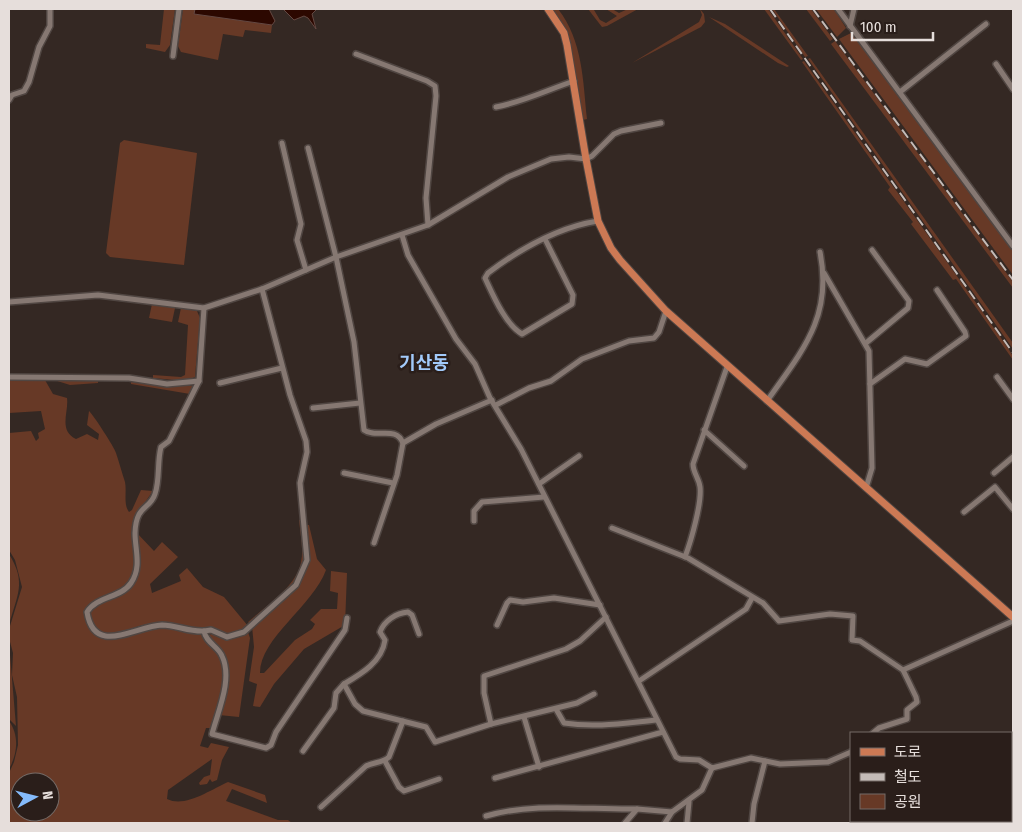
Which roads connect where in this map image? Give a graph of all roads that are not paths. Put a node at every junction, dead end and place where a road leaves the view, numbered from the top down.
1 (50, 9) edge
2 (179, 9) edge
3 (548, 9) edge
4 (838, 9) edge
5 (854, 9) edge
6 (986, 24) dead end
7 (850, 26) junction
8 (356, 54) dead end
9 (173, 56) dead end
10 (996, 64) dead end
11 (574, 81) junction
12 (1013, 89) edge
13 (900, 92) junction
14 (9, 100) edge
15 (496, 106) dead end
16 (661, 123) dead end
17 (282, 142) dead end
18 (308, 148) dead end
19 (586, 159) junction
20 (598, 221) junction
21 (428, 225) junction
22 (402, 235) junction
23 (544, 239) junction
24 (1013, 246) edge
25 (872, 250) dead end
26 (820, 252) dead end
27 (336, 257) junction
28 (306, 270) junction
29 (824, 273) junction
30 (262, 289) junction
31 (937, 290) dead end
32 (9, 302) edge
33 (204, 308) junction
34 (666, 311) junction
35 (866, 343) junction
36 (727, 367) junction
37 (282, 368) junction
38 (9, 377) edge
39 (997, 377) dead end
40 (199, 381) junction
41 (220, 383) dead end
42 (870, 384) junction
43 (1013, 399) edge
44 (767, 401) junction
45 (360, 403) junction
46 (494, 403) junction
47 (313, 408) dead end
48 (704, 430) junction
49 (404, 442) junction
50 (579, 456) dead end
51 (1013, 457) edge
52 (744, 466) dead end
53 (344, 473) dead end
54 (994, 473) dead end
55 (393, 483) junction
56 (539, 484) junction
57 (866, 488) junction
58 (544, 497) junction
59 (1013, 508) edge
60 (964, 512) dead end
61 (474, 521) dead end
62 (612, 528) dead end
63 (374, 543) dead end
64 (685, 557) junction
65 (752, 598) junction
66 (600, 606) junction
67 (606, 617) junction
68 (1013, 617) edge
69 (347, 618) dead end
70 (1013, 621) edge
71 (497, 625) dead end
72 (204, 631) junction
73 (419, 634) dead end
74 (903, 670) junction
75 (639, 681) junction
76 (344, 684) junction
77 (594, 694) dead end
78 (556, 709) junction
79 (524, 717) junction
80 (657, 720) junction
81 (403, 722) junction
82 (492, 724) junction
83 (663, 732) junction
84 (874, 732) edge
85 (303, 751) dead end
86 (850, 752) edge
87 (385, 761) junction
88 (765, 761) junction
89 (538, 767) junction
90 (712, 768) junction
91 (439, 778) dead end
92 (495, 778) dead end
93 (689, 802) junction
94 (321, 807) dead end
95 (637, 809) junction
96 (672, 812) junction
97 (486, 816) dead end
98 (625, 823) edge
99 (665, 823) edge
100 (687, 823) edge
101 (752, 823) edge

1 - 14 street
2 - 9 street
3 - 11 main road
4 - 7 street
5 - 7 street
6 - 13 street
7 - 13 street
8 - 21 street
10 - 12 street
11 - 15 street
11 - 19 main road
13 - 24 street
16 - 19 street
17 - 28 street
18 - 27 street
19 - 20 main road
19 - 21 street
20 - 23 street
20 - 34 main road
21 - 22 street
22 - 27 street
22 - 46 street
23 - 23 street
25 - 35 street
26 - 29 street
27 - 28 street
27 - 45 street
28 - 30 street
29 - 35 street
29 - 44 street
30 - 33 street
30 - 37 street
31 - 42 street
32 - 33 street
33 - 40 street
34 - 36 main road
34 - 46 street
35 - 42 street
36 - 44 main road
36 - 48 street
37 - 41 street
37 - 72 street
38 - 40 street
39 - 43 street
40 - 72 street
42 - 57 street
44 - 57 main road
45 - 47 street
45 - 49 street
46 - 49 street
46 - 56 street
48 - 52 street
48 - 64 street
49 - 55 street
50 - 56 street
51 - 54 street
53 - 55 street
55 - 63 street
56 - 58 street
57 - 68 main road
58 - 61 street
58 - 66 street
59 - 60 street
62 - 64 street
64 - 65 street
65 - 74 street
65 - 75 street
66 - 67 street
66 - 71 street
67 - 75 street
67 - 82 street
69 - 72 street
70 - 74 street
73 - 76 street
74 - 84 street
75 - 80 street
76 - 81 street
76 - 85 street
77 - 78 street
78 - 79 street
78 - 80 street
79 - 82 street
79 - 89 street
80 - 83 street
81 - 82 street
81 - 87 street
83 - 89 street
83 - 90 street
86 - 88 street
87 - 91 street
87 - 94 street
88 - 90 street
88 - 101 street
89 - 92 street
90 - 93 street
93 - 96 street
93 - 100 street
95 - 96 street
95 - 97 street
95 - 98 street
96 - 99 street

